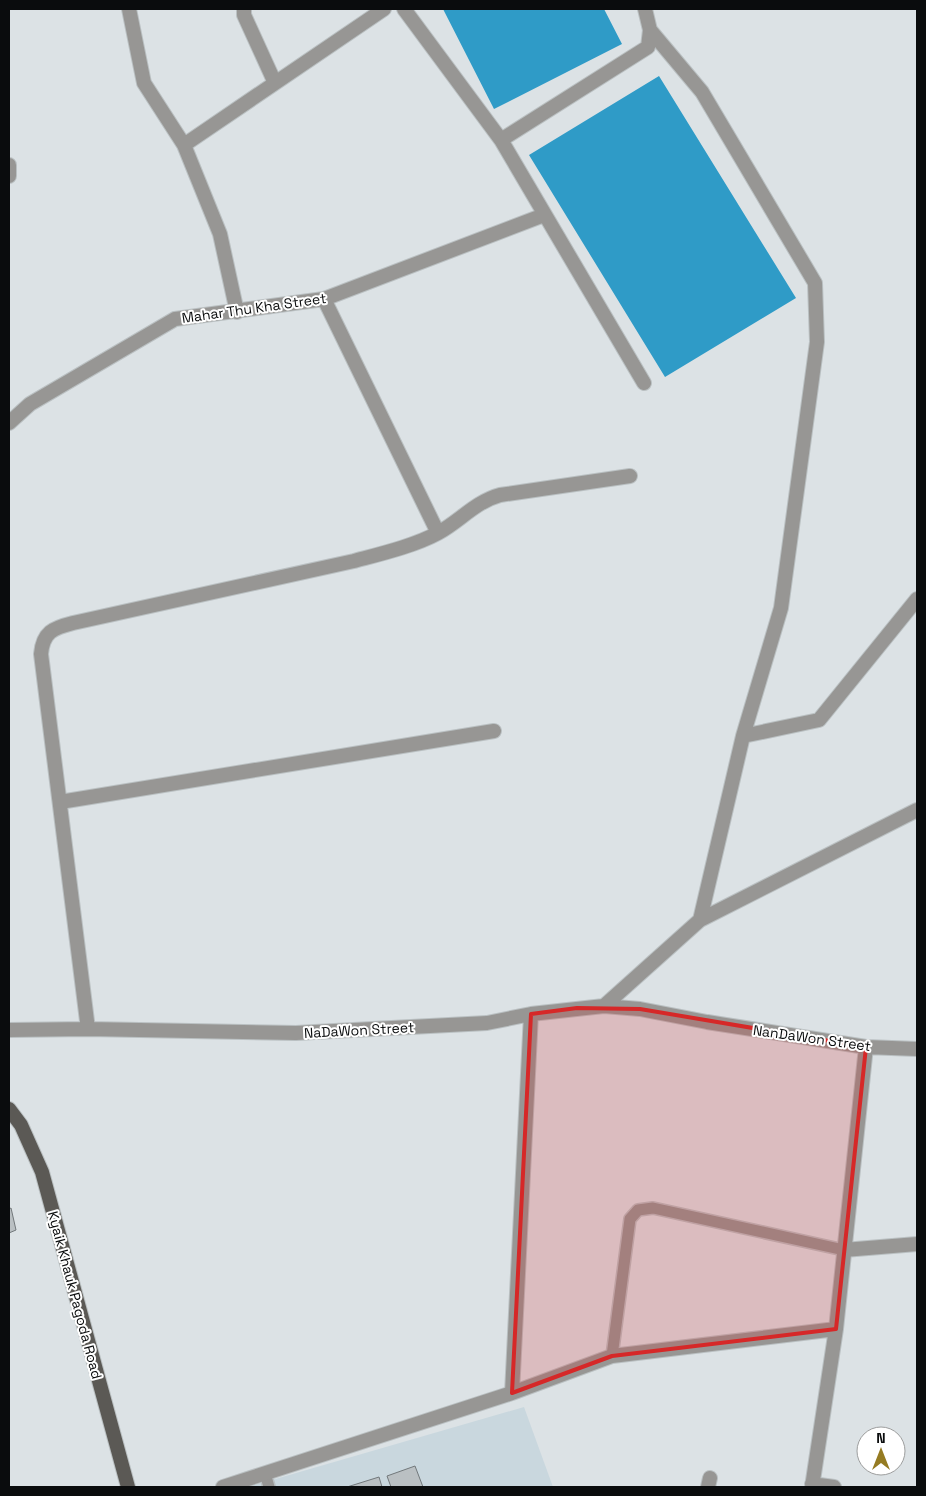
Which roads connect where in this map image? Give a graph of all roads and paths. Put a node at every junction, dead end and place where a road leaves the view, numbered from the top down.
1 (129, 9) edge
2 (244, 9) edge
3 (384, 9) edge
4 (404, 9) edge
5 (645, 9) edge
6 (650, 30) junction
7 (275, 83) junction
8 (501, 140) junction
9 (184, 145) junction
10 (9, 165) edge
11 (9, 176) edge
12 (544, 215) junction
13 (324, 299) junction
14 (237, 312) junction
15 (644, 383) dead end
16 (9, 423) edge
17 (630, 476) dead end
18 (438, 533) junction
19 (917, 599) edge
20 (494, 731) dead end
21 (743, 736) junction
22 (60, 802) junction
23 (917, 810) edge
24 (700, 920) junction
25 (604, 1006) junction
26 (531, 1014) junction
27 (707, 1022) joint
28 (88, 1028) junction
29 (9, 1030) edge
30 (866, 1047) junction
31 (917, 1049) edge
32 (9, 1109) edge
33 (917, 1244) edge
34 (844, 1250) junction
35 (836, 1329) junction
36 (612, 1356) junction
37 (512, 1393) junction
38 (265, 1473) junction
39 (812, 1486) edge
40 (128, 1487) edge
41 (223, 1487) edge
42 (269, 1487) edge
43 (834, 1487) edge

1 - 9 street
2 - 7 street
3 - 7 street
4 - 8 street
5 - 6 street
6 - 8 street
6 - 21 street
7 - 9 street
8 - 12 street
9 - 14 street
10 - 11 street
12 - 13 street, Mahar Thu Kha Street
12 - 15 street
13 - 14 street, Mahar Thu Kha Street
13 - 18 street
14 - 16 street, Mahar Thu Kha Street
17 - 18 street
18 - 22 street
19 - 21 street
20 - 22 street
21 - 24 street
22 - 28 street
23 - 24 street
24 - 25 street
25 - 26 street, NaDaWon Street
25 - 27 street, NaDaWon Street
26 - 28 street, NaDaWon Street
26 - 37 street
27 - 30 street, NanDaWon Street
28 - 29 street, NaDaWon Street
30 - 31 street, NanDaWon Street
30 - 34 street
32 - 40 main road, Kyaik Khauk Pagoda Road
33 - 34 street
34 - 35 street
34 - 36 lane
35 - 36 street
35 - 39 street
36 - 37 street
37 - 38 street
38 - 41 street
38 - 42 lane
39 - 43 street

